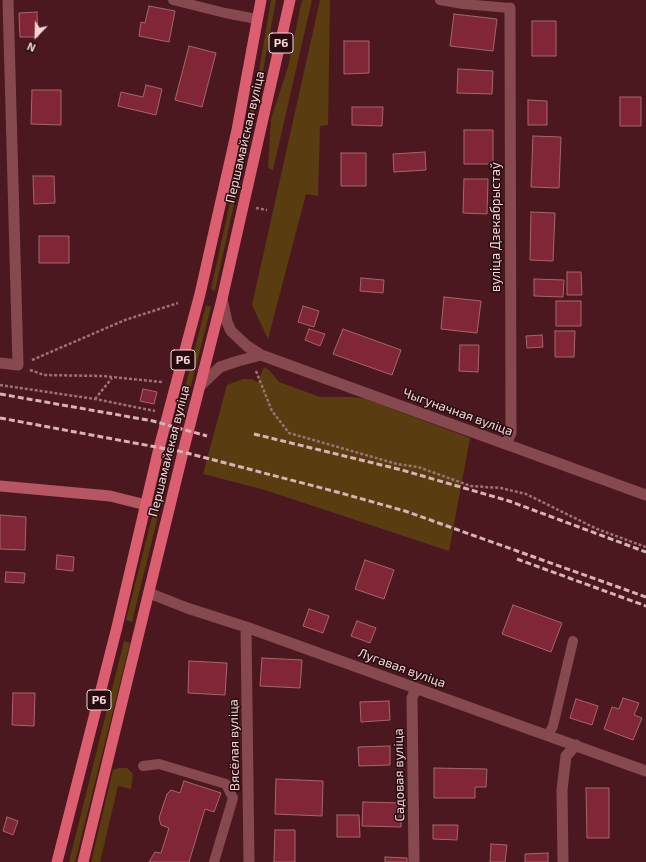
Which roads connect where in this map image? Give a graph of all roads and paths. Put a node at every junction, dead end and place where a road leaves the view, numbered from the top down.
1 (8, 0) edge
2 (173, 0) edge
3 (261, 0) edge
4 (290, 0) edge
5 (440, 0) edge
6 (464, 2) edge
7 (510, 8) joint
8 (257, 19) junction
9 (222, 299) junction
10 (178, 303) dead end
11 (261, 355) junction
12 (0, 363) edge
13 (18, 365) junction
14 (256, 371) dead end
15 (112, 377) junction
16 (162, 382) dead end
17 (0, 385) edge
18 (200, 386) junction
19 (95, 399) junction
20 (156, 412) dead end
21 (506, 444) junction
22 (0, 486) edge
23 (646, 495) edge
24 (146, 505) junction
25 (646, 547) edge
26 (149, 592) junction
27 (246, 627) junction
28 (574, 641) dead end
29 (416, 688) junction
30 (548, 735) junction
31 (576, 745) junction
32 (143, 766) dead end
33 (646, 771) edge
34 (57, 862) edge
35 (83, 862) edge
36 (214, 862) edge
37 (249, 862) edge
38 (414, 862) edge
39 (563, 862) edge

1 - 13 street
2 - 8 lane
3 - 8 main road, Першамайская вуліца / Р6
4 - 9 main road, Першамайская вуліца / Р6
5 - 6 lane
6 - 7 lane
7 - 21 street, вуліца Дзекабрыстаў
8 - 24 main road, Першамайская вуліца / Р6
9 - 11 street, Чыгуначная вуліца
9 - 18 main road, Першамайская вуліца / Р6
10 - 13 path
11 - 18 street
11 - 21 street, Чыгуначная вуліца
12 - 13 street
13 - 15 path
14 - 25 path
15 - 16 path
15 - 19 path
17 - 19 path
18 - 26 main road, Першамайская вуліца / Р6
19 - 20 path
21 - 23 street, Чыгуначная вуліца
22 - 24 main road
24 - 34 main road, Першамайская вуліца / Р6
26 - 27 street, Лугавая вуліца
26 - 35 main road, Першамайская вуліца / Р6
27 - 29 street, Лугавая вуліца
27 - 37 street, Вясёлая вуліца
28 - 30 lane
29 - 30 street, Лугавая вуліца
29 - 38 street, Садовая вуліца
30 - 31 street, Лугавая вуліца
31 - 33 street, Лугавая вуліца
31 - 39 street
32 - 36 lane

